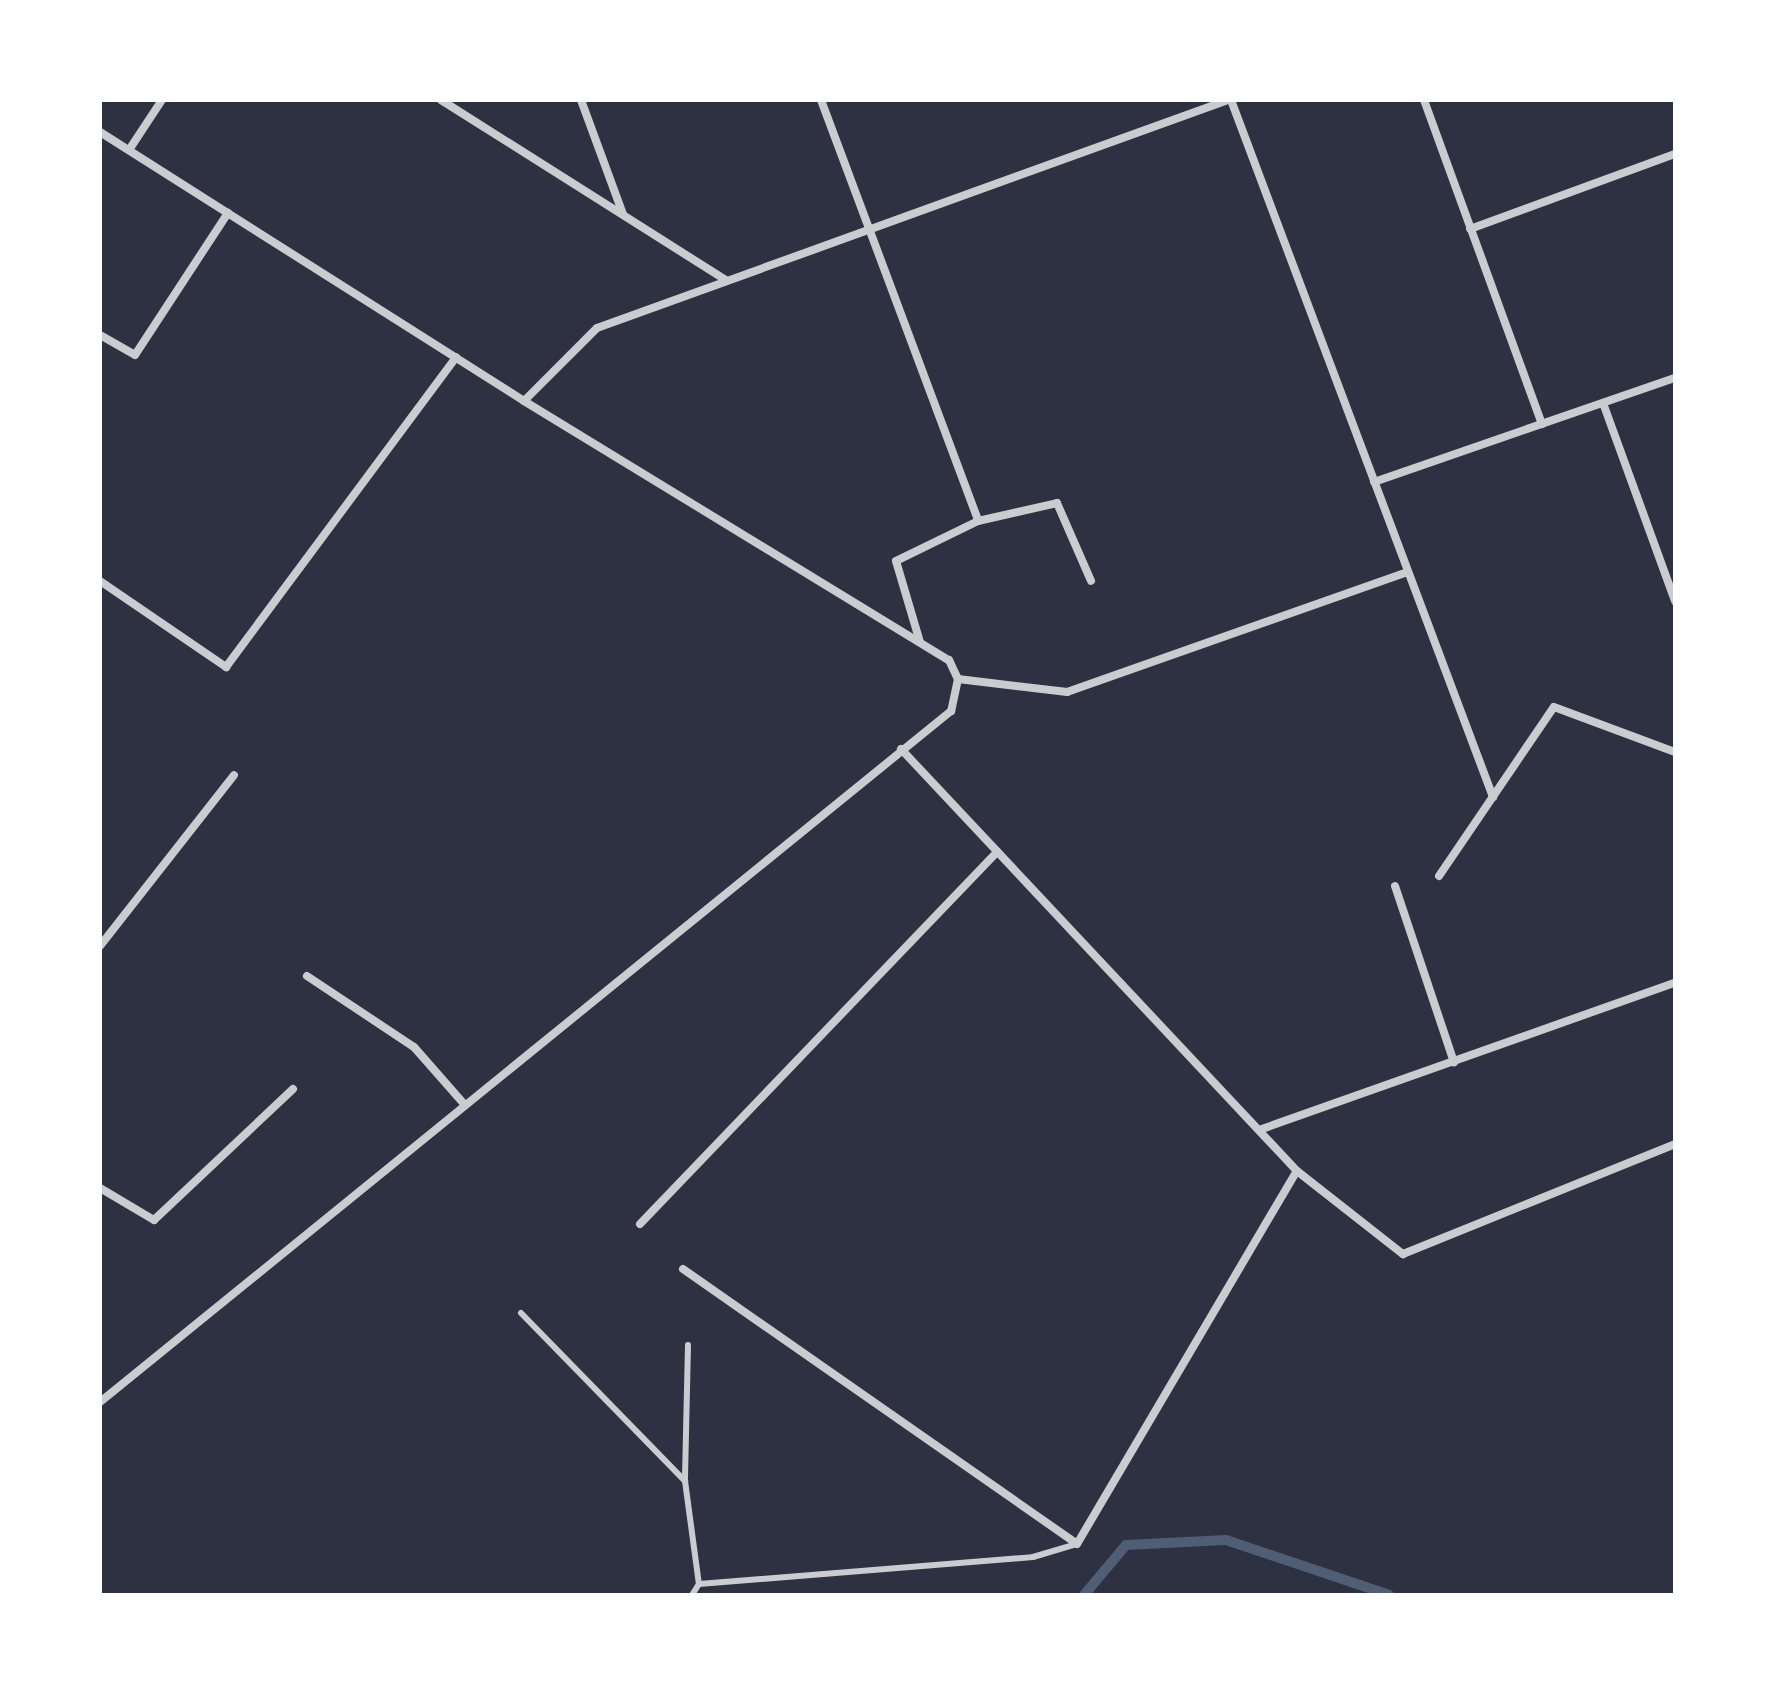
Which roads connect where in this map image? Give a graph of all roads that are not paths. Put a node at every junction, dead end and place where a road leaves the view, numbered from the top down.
1 (162, 100) edge
2 (441, 100) edge
3 (581, 100) edge
4 (821, 100) edge
5 (1229, 100) edge
6 (1424, 100) edge
7 (100, 132) edge
8 (129, 150) junction
9 (1675, 154) edge
10 (228, 213) junction
11 (623, 215) junction
12 (867, 227) junction
13 (1470, 229) junction
14 (727, 281) junction
15 (100, 335) edge
16 (456, 357) junction
17 (1675, 378) edge
18 (524, 401) junction
19 (1603, 403) junction
20 (1542, 424) junction
21 (1374, 482) junction
22 (978, 521) junction
23 (1408, 572) junction
24 (100, 581) edge
25 (1091, 581) dead end
26 (1675, 601) edge
27 (920, 642) junction
28 (958, 679) junction
29 (901, 749) junction
30 (1675, 752) edge
31 (234, 775) dead end
32 (1493, 797) junction
33 (997, 852) junction
34 (1439, 876) dead end
35 (1395, 886) dead end
36 (100, 946) edge
37 (307, 976) dead end
38 (1675, 983) edge
39 (1454, 1062) junction
40 (293, 1089) dead end
41 (465, 1105) junction
42 (1259, 1130) junction
43 (1675, 1144) edge
44 (1297, 1171) junction
45 (100, 1188) edge
46 (640, 1224) dead end
47 (683, 1269) dead end
48 (521, 1313) dead end
49 (688, 1345) dead end
50 (100, 1402) edge
51 (685, 1481) junction
52 (1077, 1544) junction
53 (699, 1584) junction
54 (692, 1595) edge

1 - 8 street
2 - 11 street
3 - 11 street
4 - 12 street
5 - 12 street
5 - 21 street
6 - 13 street
7 - 8 street
8 - 10 street
9 - 13 street
10 - 15 street
10 - 16 street
11 - 14 street
12 - 14 street
12 - 22 street
13 - 20 street
14 - 18 street
16 - 18 street
16 - 24 street
17 - 19 street
18 - 27 street
19 - 20 street
19 - 26 street
20 - 21 street
21 - 23 street
22 - 25 street
22 - 27 street
23 - 28 street
23 - 32 street
27 - 28 street
28 - 29 street
29 - 33 street
29 - 41 street
30 - 32 street
31 - 36 street
32 - 34 street
33 - 42 street
33 - 46 street
35 - 39 street
37 - 41 street
38 - 39 street
39 - 42 street
40 - 45 street
41 - 50 street
42 - 44 street
43 - 44 street
44 - 52 street
47 - 52 street
48 - 51 lane
49 - 51 lane
51 - 53 lane
52 - 53 lane
53 - 54 lane

